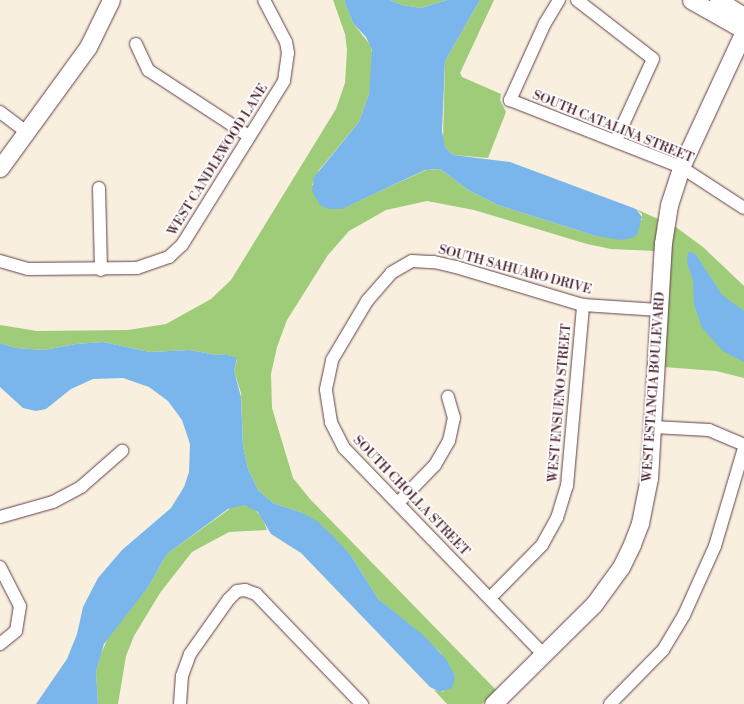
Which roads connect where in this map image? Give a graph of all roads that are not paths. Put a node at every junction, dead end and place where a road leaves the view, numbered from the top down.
1 (111, 0) edge
2 (264, 0) edge
3 (559, 0) edge
4 (577, 0) edge
5 (691, 0) edge
6 (718, 0) edge
7 (744, 16) edge
8 (744, 31) edge
9 (136, 44) dead end
10 (0, 112) edge
11 (27, 132) junction
12 (249, 136) junction
13 (616, 140) junction
14 (681, 167) junction
15 (0, 168) edge
16 (99, 188) dead end
17 (743, 204) edge
18 (0, 261) edge
19 (101, 270) junction
20 (391, 273) joint
21 (583, 305) junction
22 (659, 310) junction
23 (448, 397) dead end
24 (653, 427) junction
25 (744, 445) edge
26 (744, 448) edge
27 (122, 451) dead end
28 (398, 503) junction
29 (0, 517) edge
30 (0, 567) edge
31 (490, 598) junction
32 (0, 644) edge
33 (544, 655) junction
34 (180, 704) edge
35 (362, 704) edge
36 (493, 704) edge
37 (610, 704) edge

1 - 11 street
2 - 12 street, WEST CANDLEWOOD LANE
3 - 13 street, SOUTH CATALINA STREET
4 - 13 street
5 - 8 street
6 - 7 street
8 - 14 street, WEST ESTANCIA BOULEVARD
9 - 12 street
10 - 11 street
11 - 15 street
12 - 19 street, WEST CANDLEWOOD LANE
13 - 14 street, SOUTH CATALINA STREET
14 - 17 street, SOUTH CATALINA STREET
14 - 22 street, WEST ESTANCIA BOULEVARD
16 - 19 street
18 - 19 street, WEST CANDLEWOOD LANE
20 - 21 street, SOUTH SAHUARO DRIVE
20 - 28 street, SOUTH CHOLLA STREET
21 - 22 street, SOUTH SAHUARO DRIVE
21 - 31 street, WEST ENSUENO STREET
22 - 24 street, WEST ESTANCIA BOULEVARD
23 - 28 street
24 - 25 street
24 - 33 street, WEST ESTANCIA BOULEVARD
26 - 37 street
27 - 29 street
28 - 31 street, SOUTH CHOLLA STREET
30 - 32 street
31 - 33 street, SOUTH CHOLLA STREET
33 - 36 street, WEST ESTANCIA BOULEVARD
34 - 35 street

